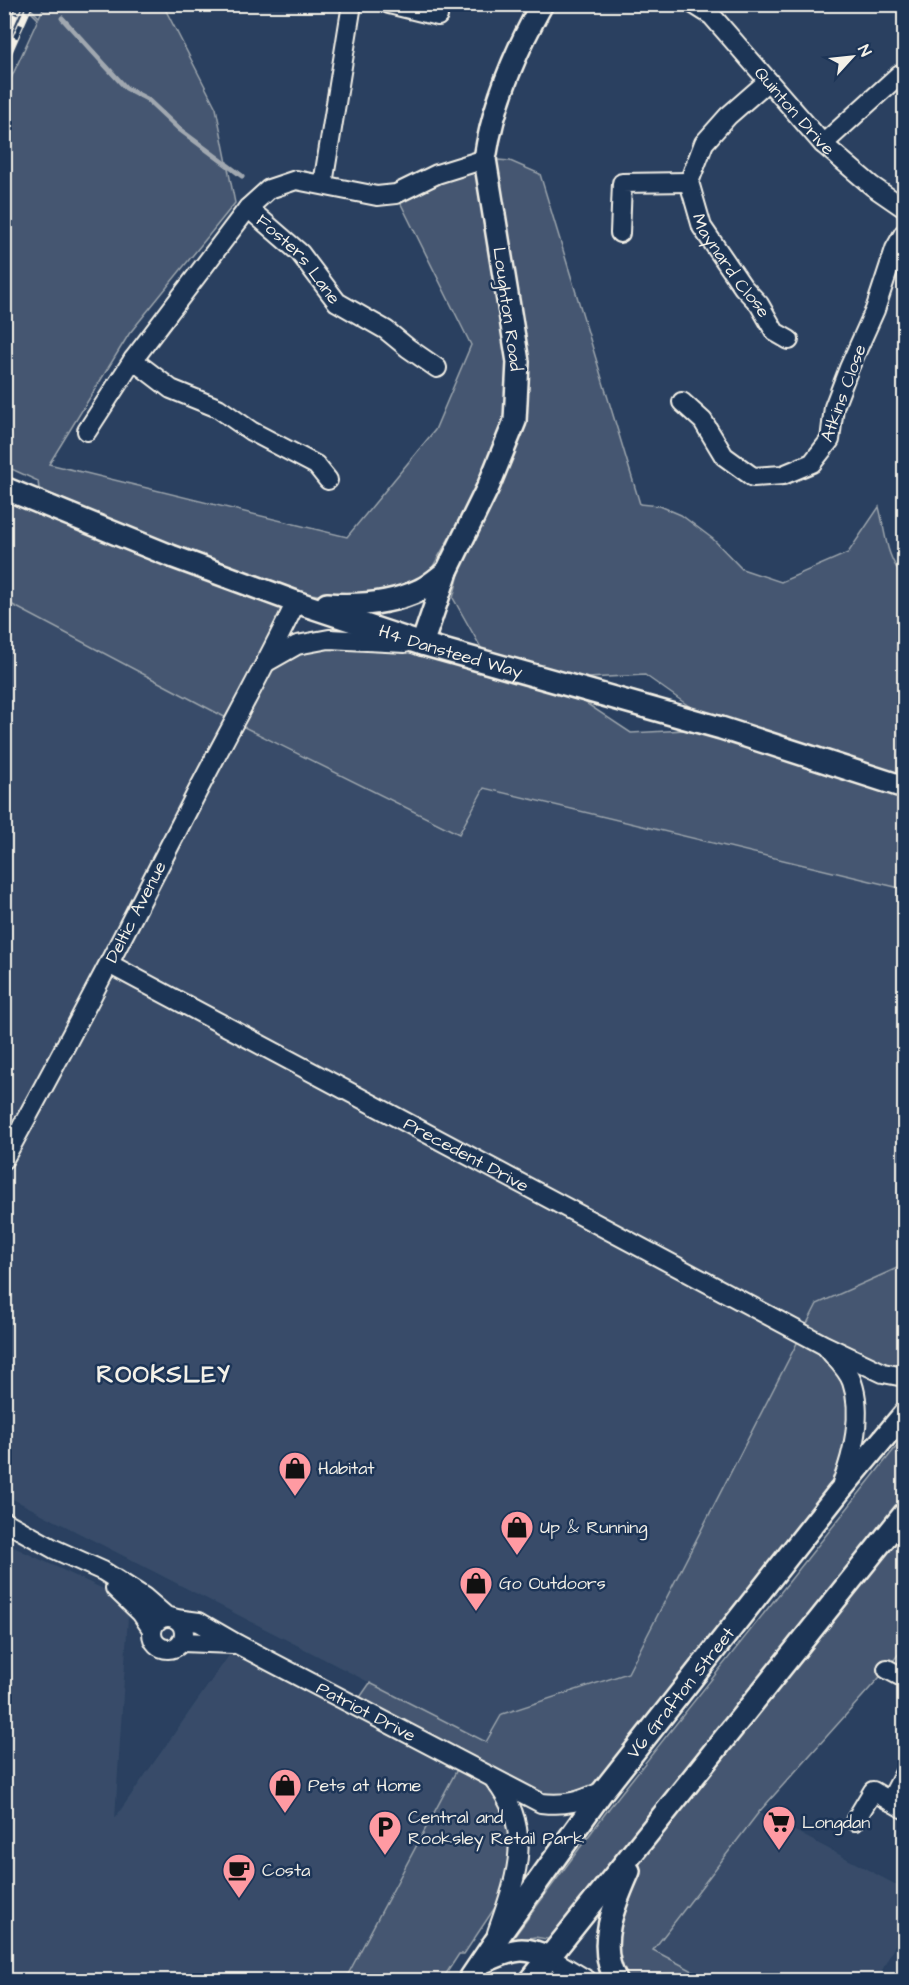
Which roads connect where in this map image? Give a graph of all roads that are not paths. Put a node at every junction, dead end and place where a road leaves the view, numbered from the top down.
1 (352, 4) edge
2 (389, 4) edge
3 (542, 4) edge
4 (693, 4) edge
5 (716, 10) edge
6 (438, 16) dead end
7 (903, 74) edge
8 (768, 81) junction
9 (823, 144) junction
10 (484, 159) junction
11 (689, 182) junction
12 (323, 184) junction
13 (248, 208) junction
14 (904, 208) edge
15 (620, 233) dead end
16 (904, 233) edge
17 (789, 340) dead end
18 (133, 360) junction
19 (437, 368) dead end
20 (682, 402) dead end
21 (87, 431) dead end
22 (328, 480) dead end
23 (4, 488) edge
24 (447, 571) junction
25 (296, 602) junction
26 (422, 644) junction
27 (267, 662) junction
28 (904, 787) edge
29 (109, 964) junction
30 (4, 1159) edge
31 (824, 1345) junction
32 (904, 1377) edge
33 (904, 1414) edge
34 (838, 1493) junction
35 (904, 1514) edge
36 (4, 1521) edge
37 (83, 1562) junction
38 (171, 1617) junction
39 (151, 1628) junction
40 (182, 1642) junction
41 (237, 1644) junction
42 (904, 1774) edge
43 (494, 1779) junction
44 (603, 1791) junction
45 (897, 1805) edge
46 (855, 1821) dead end
47 (645, 1838) junction
48 (494, 1943) junction
49 (550, 1958) junction
50 (476, 1971) edge
51 (531, 1980) edge
52 (554, 1980) edge
53 (570, 1980) edge
54 (587, 1980) edge
55 (616, 1980) edge

1 - 12 street
2 - 6 street
3 - 10 street, Loughton Road
4 - 5 street, Quinton Drive
5 - 8 street, Quinton Drive
7 - 9 street
8 - 9 street, Quinton Drive
8 - 11 street
9 - 14 street, Quinton Drive
10 - 12 street, Fosters Lane
10 - 24 street, Loughton Road
11 - 15 street
11 - 17 street, Maynard Close
12 - 13 street, Fosters Lane
13 - 18 street, Fosters Lane
13 - 19 street, Fosters Lane
16 - 20 street, Atkins Close
18 - 21 street, Fosters Lane
18 - 22 street
23 - 25 street, H4 Dansteed Way
24 - 25 street
24 - 26 street, Loughton Road
25 - 26 street, H4 Dansteed Way
25 - 27 street, Deltic Avenue
26 - 27 street
26 - 28 street, H4 Dansteed Way
27 - 29 street, Deltic Avenue
29 - 30 street, Deltic Avenue
29 - 31 street, Precedent Drive
31 - 32 street, Precedent Drive
31 - 34 street, Precedent Drive
33 - 34 street, V6 Grafton Street
34 - 44 street, V6 Grafton Street
35 - 47 street
36 - 37 street, Patriot Drive
37 - 38 street, Patriot Drive
37 - 39 street, Patriot Drive
38 - 39 street
38 - 40 street
38 - 41 street, Patriot Drive
39 - 40 street
40 - 41 street, Patriot Drive
41 - 43 street, Patriot Drive
42 - 45 street
43 - 44 street, Patriot Drive
43 - 48 street, Patriot Drive
44 - 48 street, V6 Grafton Street
45 - 46 street
47 - 49 street
47 - 55 street
48 - 50 street, V6 Grafton Street
49 - 50 street
49 - 51 street
49 - 54 street
52 - 53 street

